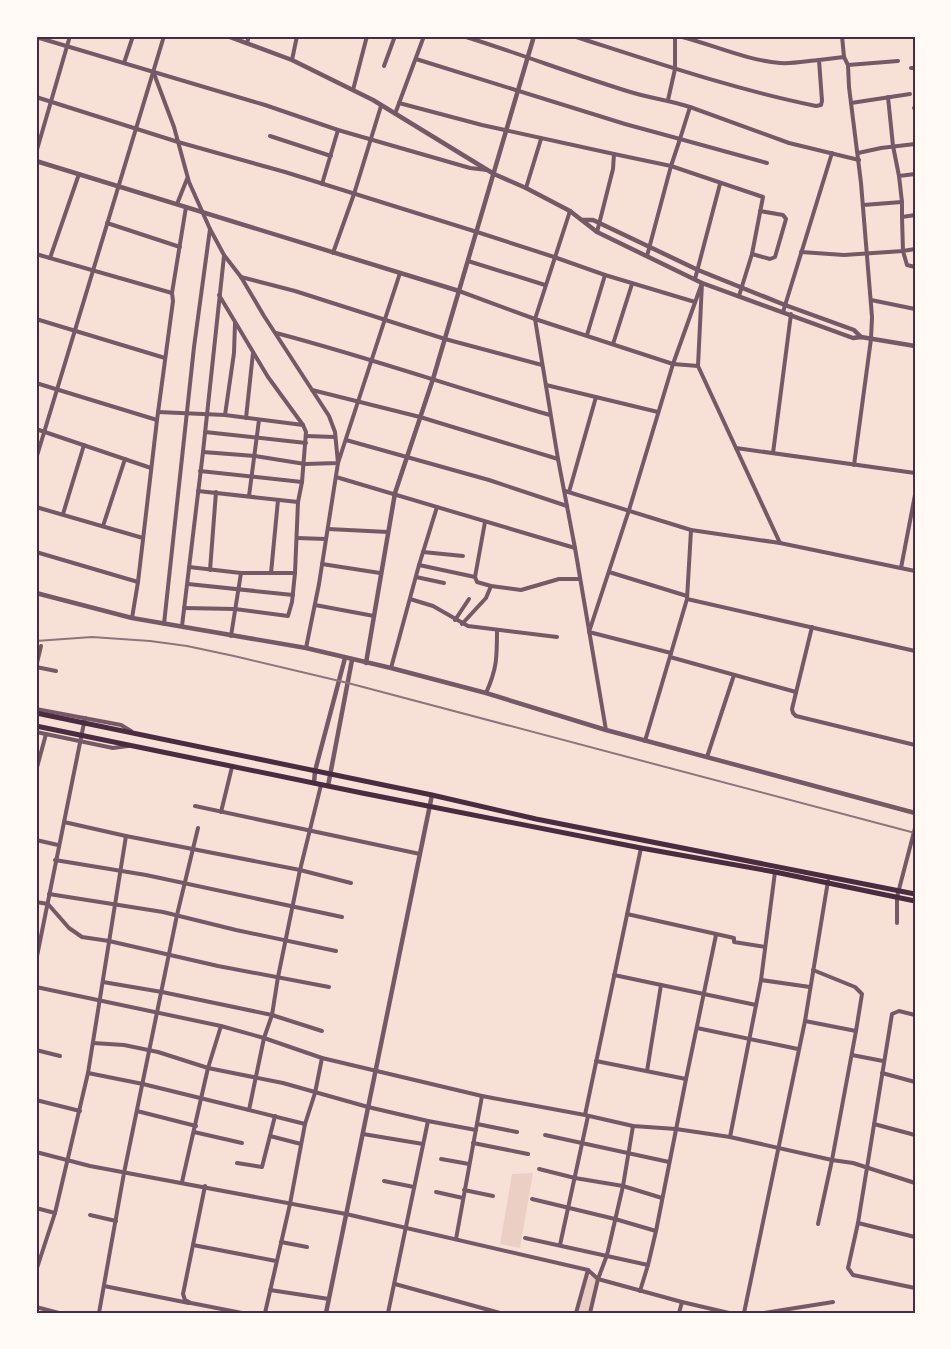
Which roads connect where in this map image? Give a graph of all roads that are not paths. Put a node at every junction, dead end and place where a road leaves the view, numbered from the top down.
1 (70, 36) edge
2 (133, 36) edge
3 (164, 36) edge
4 (228, 36) edge
5 (249, 36) edge
6 (297, 36) edge
7 (368, 36) edge
8 (395, 36) edge
9 (424, 36) edge
10 (463, 36) edge
11 (534, 36) edge
12 (573, 36) edge
13 (676, 36) edge
14 (842, 36) edge
15 (36, 37) edge
16 (247, 43) junction
17 (67, 46) junction
18 (528, 56) junction
19 (844, 57) junction
20 (416, 59) junction
21 (292, 60) junction
22 (819, 60) junction
23 (898, 61) dead end
24 (124, 63) junction
25 (384, 66) dead end
26 (848, 66) junction
27 (674, 69) junction
28 (153, 71) junction
29 (353, 90) junction
30 (518, 90) junction
31 (910, 94) dead end
32 (888, 96) junction
33 (36, 97) edge
34 (668, 100) junction
35 (51, 102) junction
36 (399, 103) junction
37 (851, 103) junction
38 (381, 106) junction
39 (690, 107) junction
40 (395, 114) junction
41 (136, 128) junction
42 (338, 130) junction
43 (506, 131) junction
44 (270, 136) dead end
45 (541, 138) junction
46 (372, 139) junction
47 (680, 140) junction
48 (178, 142) junction
49 (915, 144) edge
50 (893, 146) junction
51 (36, 153) edge
52 (858, 153) junction
53 (614, 154) junction
54 (832, 154) junction
55 (331, 156) junction
56 (858, 160) junction
57 (36, 161) edge
58 (767, 163) dead end
59 (671, 166) junction
60 (487, 170) junction
61 (79, 174) junction
62 (494, 174) junction
63 (915, 174) edge
64 (899, 176) junction
65 (188, 178) junction
66 (322, 184) junction
67 (720, 184) junction
68 (118, 186) junction
69 (526, 188) junction
70 (354, 194) junction
71 (902, 202) junction
72 (177, 204) junction
73 (863, 205) junction
74 (186, 207) junction
75 (570, 211) junction
76 (760, 211) junction
77 (202, 212) junction
78 (915, 215) edge
79 (902, 217) junction
80 (582, 220) junction
81 (107, 223) junction
82 (599, 223) junction
83 (210, 229) junction
84 (477, 232) junction
85 (597, 232) junction
86 (180, 247) junction
87 (650, 247) junction
88 (915, 248) edge
89 (903, 251) junction
90 (333, 252) junction
91 (801, 252) junction
92 (36, 254) edge
93 (752, 254) junction
94 (866, 254) junction
95 (224, 255) junction
96 (554, 256) junction
97 (647, 256) junction
98 (50, 258) junction
99 (468, 261) junction
100 (915, 267) edge
101 (93, 270) junction
102 (698, 270) junction
103 (400, 273) junction
104 (605, 275) junction
105 (241, 277) junction
106 (695, 279) junction
107 (702, 283) junction
108 (632, 284) junction
109 (546, 285) junction
110 (742, 286) junction
111 (459, 291) junction
112 (172, 293) junction
113 (219, 295) junction
114 (738, 296) junction
115 (871, 300) junction
116 (695, 302) junction
117 (785, 305) junction
118 (915, 309) edge
119 (783, 312) junction
120 (791, 314) junction
121 (36, 319) edge
122 (535, 319) junction
123 (384, 320) junction
124 (236, 322) junction
125 (75, 331) junction
126 (276, 334) junction
127 (587, 335) junction
128 (861, 337) junction
129 (445, 339) junction
130 (871, 340) junction
131 (613, 344) junction
132 (915, 346) edge
133 (253, 352) junction
134 (165, 358) junction
135 (371, 361) junction
136 (673, 364) junction
137 (542, 365) junction
138 (698, 366) junction
139 (433, 379) junction
140 (36, 383) edge
141 (546, 385) junction
142 (57, 390) junction
143 (312, 390) junction
144 (596, 397) junction
145 (358, 403) junction
146 (158, 412) junction
147 (658, 412) junction
148 (187, 413) junction
149 (207, 414) junction
150 (225, 415) junction
151 (550, 415) junction
152 (420, 417) junction
153 (246, 418) junction
154 (157, 420) junction
155 (259, 420) junction
156 (302, 425) junction
157 (36, 429) edge
158 (44, 431) junction
159 (205, 432) junction
160 (306, 436) junction
161 (335, 436) junction
162 (257, 437) junction
163 (346, 440) junction
164 (306, 443) junction
165 (84, 445) junction
166 (736, 448) junction
167 (203, 452) junction
168 (773, 453) junction
169 (255, 456) junction
170 (407, 457) junction
171 (36, 459) edge
172 (125, 459) junction
173 (558, 459) junction
174 (338, 463) junction
175 (304, 464) junction
176 (854, 465) junction
177 (151, 468) junction
178 (200, 471) junction
179 (915, 473) edge
180 (252, 476) junction
181 (336, 477) junction
182 (302, 482) junction
183 (198, 492) junction
184 (216, 492) junction
185 (567, 492) junction
186 (395, 493) junction
187 (915, 495) edge
188 (249, 496) junction
189 (278, 500) junction
190 (298, 502) junction
191 (567, 506) junction
192 (36, 507) edge
193 (437, 507) junction
194 (629, 510) junction
195 (62, 514) junction
196 (485, 522) junction
197 (103, 526) junction
198 (328, 528) junction
199 (691, 530) junction
200 (388, 532) junction
201 (143, 538) junction
202 (298, 538) junction
203 (326, 539) junction
204 (780, 543) junction
205 (575, 548) junction
206 (36, 552) edge
207 (423, 552) junction
208 (463, 556) dead end
209 (322, 564) junction
210 (419, 565) junction
211 (189, 567) junction
212 (901, 568) junction
213 (210, 570) junction
214 (915, 571) edge
215 (608, 572) junction
216 (241, 573) junction
217 (270, 573) junction
218 (296, 573) junction
219 (380, 573) junction
220 (416, 577) junction
221 (475, 578) junction
222 (580, 579) junction
223 (138, 582) junction
224 (444, 583) dead end
225 (188, 584) junction
226 (491, 586) junction
227 (239, 589) junction
228 (36, 594) edge
229 (293, 594) junction
230 (687, 598) junction
231 (410, 599) junction
232 (469, 599) dead end
233 (315, 605) junction
234 (184, 608) junction
235 (236, 609) junction
236 (374, 616) junction
237 (132, 618) junction
238 (455, 620) junction
239 (164, 624) junction
240 (462, 624) junction
241 (182, 626) junction
242 (812, 627) junction
243 (497, 630) junction
244 (589, 632) junction
245 (231, 636) junction
246 (557, 637) dead end
247 (42, 646) dead end
248 (306, 648) junction
249 (915, 651) edge
250 (671, 655) junction
251 (344, 658) junction
252 (352, 660) junction
253 (366, 663) junction
254 (36, 667) edge
255 (391, 668) junction
256 (56, 671) dead end
257 (734, 675) junction
258 (796, 692) junction
259 (486, 693) junction
260 (36, 709) edge
261 (36, 713) edge
262 (85, 718) junction
263 (36, 726) edge
264 (606, 730) junction
265 (36, 732) edge
266 (134, 733) junction
267 (46, 734) junction
268 (645, 740) junction
269 (81, 741) junction
270 (915, 745) edge
271 (131, 746) junction
272 (707, 757) junction
273 (232, 767) junction
274 (36, 771) edge
275 (315, 771) junction
276 (329, 774) junction
277 (314, 783) junction
278 (321, 785) junction
279 (328, 786) junction
280 (432, 795) junction
281 (430, 805) junction
282 (195, 806) dead end
283 (221, 812) junction
284 (915, 813) edge
285 (64, 822) junction
286 (198, 828) dead end
287 (915, 828) edge
288 (310, 831) junction
289 (126, 836) junction
290 (36, 840) edge
291 (58, 845) junction
292 (192, 848) junction
293 (640, 848) junction
294 (420, 854) junction
295 (55, 860) junction
296 (300, 870) junction
297 (121, 871) junction
298 (775, 872) junction
299 (829, 877) junction
300 (351, 883) dead end
301 (184, 884) junction
302 (828, 884) junction
303 (899, 891) junction
304 (49, 894) junction
305 (915, 894) edge
306 (897, 897) junction
307 (915, 901) edge
308 (36, 902) edge
309 (48, 904) junction
310 (115, 905) junction
311 (293, 906) junction
312 (627, 914) junction
313 (177, 916) junction
314 (342, 917) dead end
315 (897, 923) dead end
316 (716, 934) junction
317 (109, 941) junction
318 (286, 941) junction
319 (766, 947) junction
320 (336, 951) dead end
321 (170, 955) junction
322 (36, 961) edge
323 (813, 970) junction
324 (614, 975) junction
325 (278, 977) junction
326 (761, 980) junction
327 (103, 982) junction
328 (661, 985) junction
329 (36, 987) edge
330 (329, 987) dead end
331 (810, 987) junction
332 (162, 992) junction
333 (704, 995) junction
334 (100, 1000) junction
335 (756, 1005) junction
336 (158, 1013) junction
337 (272, 1015) junction
338 (915, 1015) edge
339 (804, 1021) junction
340 (221, 1026) junction
341 (697, 1028) junction
342 (322, 1031) dead end
343 (856, 1031) junction
344 (264, 1038) junction
345 (750, 1039) junction
346 (93, 1044) junction
347 (798, 1049) junction
348 (36, 1050) edge
349 (150, 1052) junction
350 (852, 1055) junction
351 (60, 1056) dead end
352 (322, 1058) junction
353 (596, 1061) junction
354 (883, 1061) junction
355 (208, 1068) junction
356 (376, 1070) junction
357 (647, 1071) junction
358 (88, 1072) junction
359 (882, 1073) junction
360 (256, 1078) junction
361 (686, 1079) junction
362 (915, 1082) edge
363 (143, 1084) junction
364 (315, 1093) junction
365 (482, 1096) junction
366 (202, 1099) junction
367 (36, 1100) edge
368 (368, 1107) junction
369 (249, 1110) junction
370 (80, 1111) junction
371 (137, 1111) junction
372 (275, 1116) junction
373 (586, 1116) junction
374 (428, 1121) junction
375 (305, 1124) junction
376 (477, 1124) junction
377 (874, 1124) junction
378 (196, 1126) junction
379 (633, 1126) junction
380 (676, 1129) junction
381 (476, 1130) junction
382 (194, 1132) junction
383 (517, 1132) dead end
384 (363, 1134) junction
385 (545, 1135) dead end
386 (915, 1135) edge
387 (270, 1136) junction
388 (730, 1137) junction
389 (473, 1142) junction
390 (242, 1143) dead end
391 (301, 1144) junction
392 (423, 1144) junction
393 (581, 1144) junction
394 (778, 1148) junction
395 (36, 1152) edge
396 (528, 1154) dead end
397 (628, 1154) junction
398 (68, 1159) junction
399 (441, 1159) dead end
400 (832, 1160) junction
401 (237, 1162) dead end
402 (669, 1162) junction
403 (469, 1164) junction
404 (867, 1168) junction
405 (540, 1169) dead end
406 (124, 1173) junction
407 (575, 1178) junction
408 (384, 1181) dead end
409 (182, 1182) junction
410 (915, 1183) edge
411 (205, 1186) junction
412 (623, 1186) junction
413 (414, 1187) junction
414 (464, 1190) junction
415 (436, 1192) dead end
416 (493, 1196) dead end
417 (463, 1198) junction
418 (662, 1198) junction
419 (532, 1199) dead end
420 (290, 1204) junction
421 (36, 1208) edge
422 (569, 1209) junction
423 (54, 1213) junction
424 (346, 1214) junction
425 (90, 1215) dead end
426 (615, 1218) junction
427 (116, 1221) junction
428 (858, 1223) junction
429 (818, 1224) dead end
430 (406, 1228) junction
431 (656, 1231) junction
432 (915, 1237) edge
433 (525, 1238) dead end
434 (456, 1239) junction
435 (281, 1242) junction
436 (193, 1245) junction
437 (560, 1245) junction
438 (307, 1247) dead end
439 (607, 1256) junction
440 (38, 1259) edge
441 (276, 1261) junction
442 (648, 1265) junction
443 (588, 1270) junction
444 (36, 1271) edge
445 (598, 1279) junction
446 (395, 1284) junction
447 (104, 1286) junction
448 (915, 1288) edge
449 (270, 1290) junction
450 (640, 1291) junction
451 (329, 1300) junction
452 (682, 1302) junction
453 (833, 1302) dead end
454 (191, 1303) junction
455 (36, 1307) edge
456 (59, 1313) edge
457 (99, 1313) edge
458 (242, 1313) edge
459 (265, 1313) edge
460 (326, 1313) edge
461 (388, 1313) edge
462 (500, 1313) edge
463 (576, 1313) edge
464 (590, 1313) edge
465 (679, 1313) edge
466 (729, 1313) edge
467 (744, 1313) edge
468 (764, 1313) edge

1 - 17 street
2 - 24 street
3 - 28 street
4 - 16 street
5 - 16 street
6 - 21 street
7 - 29 street
8 - 25 street
9 - 20 street
10 - 18 street
11 - 18 street
12 - 27 street
13 - 22 street
13 - 27 street
14 - 19 street
15 - 17 street
16 - 21 street
17 - 24 street
17 - 35 street
18 - 30 street
18 - 34 street
19 - 22 street
19 - 26 street
20 - 30 street
20 - 36 street
21 - 29 street
22 - 27 street
23 - 26 street
24 - 28 street
26 - 37 street
27 - 34 street
28 - 41 street
28 - 42 street
28 - 48 street
29 - 38 street
30 - 43 street
30 - 47 street
31 - 32 street
32 - 37 street
32 - 50 street
33 - 35 street
34 - 39 street
35 - 41 street
35 - 51 street
36 - 40 street
36 - 43 street
37 - 52 street
38 - 40 street
38 - 46 street
39 - 47 street
39 - 54 street
40 - 60 street
41 - 48 street
41 - 68 street
42 - 46 street
42 - 55 street
43 - 45 street
43 - 62 street
44 - 55 street
45 - 53 street
45 - 69 street
46 - 60 street
46 - 70 street
47 - 58 street
47 - 59 street
48 - 65 street
48 - 66 street
49 - 50 street
50 - 52 street
50 - 64 street
52 - 56 street
53 - 59 street
53 - 82 street
54 - 56 street
54 - 91 street
55 - 66 street
56 - 73 street
57 - 61 street
59 - 67 street
59 - 87 street
60 - 62 street
61 - 68 street
61 - 98 street
62 - 69 street
62 - 84 street
63 - 64 street
64 - 71 street
65 - 72 street
65 - 77 street
66 - 70 street
67 - 76 street
67 - 102 street
68 - 72 street
68 - 81 street
69 - 75 street
70 - 84 street
70 - 90 street
71 - 73 street
71 - 79 street
72 - 74 street
73 - 94 street
74 - 77 street
74 - 86 street
75 - 80 street
75 - 96 street
76 - 93 street
76 - 93 street
77 - 83 street
77 - 90 street
78 - 79 street
79 - 89 street
80 - 82 street
80 - 85 street
81 - 86 street
81 - 101 street
82 - 85 street
82 - 87 street
83 - 95 street
83 - 148 street
84 - 96 street
84 - 99 street
85 - 97 street
86 - 112 street
87 - 97 street
87 - 102 street
88 - 89 street
89 - 94 street
89 - 100 street
90 - 103 street
91 - 94 street
91 - 117 street
92 - 98 street
93 - 110 street
94 - 115 street
95 - 105 street
95 - 113 street
96 - 104 street
96 - 109 street
97 - 106 street
98 - 101 street
99 - 109 street
99 - 111 street
101 - 112 street
101 - 125 street
102 - 106 street
102 - 110 street
103 - 111 street
103 - 123 street
104 - 108 street
104 - 127 street
105 - 123 street
105 - 126 street
106 - 107 street
107 - 114 street
107 - 116 street
107 - 138 street
108 - 116 street
108 - 131 street
109 - 122 street
110 - 114 street
110 - 117 street
111 - 122 street
111 - 129 street
112 - 134 street
113 - 124 street
113 - 149 street
114 - 119 street
115 - 118 street
115 - 130 street
116 - 136 street
117 - 119 street
117 - 128 street
119 - 120 street
120 - 128 street
120 - 168 street
121 - 125 street
122 - 127 street
122 - 137 street
123 - 129 street
123 - 135 street
124 - 133 street
124 - 150 street
125 - 134 street
125 - 142 street
126 - 135 street
126 - 143 street
127 - 131 street
128 - 130 street
129 - 137 street
129 - 139 street
130 - 132 street
130 - 176 street
131 - 136 street
133 - 153 street
133 - 156 street
134 - 146 street
135 - 139 street
135 - 145 street
136 - 138 street
136 - 147 street
137 - 141 street
138 - 166 street
139 - 151 street
139 - 152 street
140 - 142 street
141 - 144 street
141 - 151 street
142 - 154 street
142 - 158 street
143 - 145 street
143 - 161 street
144 - 147 street
144 - 185 street
145 - 152 street
145 - 163 street
146 - 148 street
146 - 154 street
147 - 194 street
148 - 149 street
148 - 239 street
149 - 150 street
149 - 159 street
150 - 153 street
151 - 173 street
152 - 170 street
152 - 173 street
153 - 155 street
154 - 177 street
155 - 156 street
155 - 162 street
156 - 160 street
157 - 158 street
158 - 165 street
158 - 171 street
159 - 162 street
159 - 167 street
160 - 161 street
160 - 164 street
161 - 174 street
162 - 164 street
162 - 169 street
163 - 170 street
163 - 174 street
164 - 175 street
165 - 172 street
165 - 195 street
166 - 168 street
166 - 204 street
167 - 169 street
167 - 178 street
168 - 176 street
169 - 175 street
169 - 180 street
170 - 186 street
170 - 191 street
172 - 177 street
172 - 197 street
173 - 185 street
174 - 175 street
174 - 181 street
175 - 182 street
176 - 179 street
177 - 201 street
178 - 180 street
178 - 183 street
180 - 182 street
180 - 188 street
181 - 186 street
181 - 198 street
182 - 190 street
183 - 184 street
183 - 211 street
184 - 188 street
184 - 213 street
185 - 191 street
185 - 194 street
186 - 193 street
186 - 200 street
187 - 212 street
188 - 189 street
189 - 190 street
189 - 217 street
190 - 202 street
191 - 205 street
192 - 195 street
193 - 196 street
193 - 207 street
194 - 199 street
194 - 215 street
195 - 197 street
196 - 205 street
196 - 221 street
197 - 201 street
198 - 200 street
198 - 203 street
199 - 204 street
199 - 230 street
200 - 219 street
201 - 223 street
202 - 203 street
202 - 218 street
203 - 209 street
204 - 212 street
205 - 222 street
206 - 223 street
207 - 208 street
207 - 210 street
209 - 219 street
209 - 233 street
210 - 220 street
210 - 221 street
211 - 213 street
211 - 225 street
212 - 214 street
213 - 216 street
215 - 230 street
215 - 244 street
216 - 217 street
216 - 227 street
217 - 218 street
218 - 229 street
219 - 236 street
220 - 224 street
220 - 231 street
221 - 226 street
222 - 226 street
222 - 244 street
223 - 237 street
225 - 227 street
225 - 234 street
226 - 240 street
227 - 229 street
227 - 235 street
228 - 237 street
229 - 235 street
230 - 242 street
230 - 250 street
231 - 238 street
231 - 255 street
232 - 238 street
233 - 236 street
233 - 248 street
234 - 235 street
234 - 241 street
235 - 245 street
236 - 253 street
237 - 239 street
238 - 240 street
239 - 241 street
240 - 243 street
241 - 245 street
242 - 249 street
242 - 258 street
243 - 246 street
243 - 259 street
244 - 250 street
244 - 264 street
245 - 248 street
247 - 254 street
248 - 251 street
250 - 257 street
250 - 268 street
251 - 252 street
251 - 275 street
252 - 253 street
252 - 276 street
253 - 255 street
254 - 256 street
255 - 259 street
257 - 258 street
257 - 272 street
258 - 270 street
259 - 264 street
260 - 262 street
261 - 266 main road
262 - 266 street
262 - 269 street
263 - 271 main road
264 - 268 street
265 - 267 street
266 - 275 main road
267 - 269 street
267 - 274 street
268 - 272 street
269 - 271 street
269 - 285 street
271 - 273 main road
272 - 284 street
273 - 277 main road
273 - 283 street
275 - 276 main road
275 - 277 street
276 - 279 street
276 - 280 main road
277 - 278 main road
278 - 279 main road
278 - 288 street
279 - 281 main road
280 - 281 street
280 - 299 main road
281 - 293 main road
281 - 294 street
282 - 283 street
283 - 288 street
285 - 289 street
285 - 291 street
286 - 292 street
287 - 303 street
288 - 294 street
288 - 296 street
289 - 292 street
289 - 297 street
290 - 291 street
291 - 295 street
292 - 296 street
292 - 301 street
293 - 298 main road
293 - 312 street
294 - 356 street
295 - 297 street
295 - 304 street
296 - 300 street
296 - 311 street
297 - 301 street
297 - 310 street
298 - 302 main road
298 - 319 street
299 - 302 street
299 - 303 main road
301 - 311 street
301 - 313 street
302 - 306 main road
302 - 323 street
303 - 305 main road
303 - 306 street
304 - 309 street
304 - 310 street
306 - 307 main road
306 - 315 street
308 - 309 street
309 - 317 street
309 - 322 street
310 - 313 street
310 - 317 street
311 - 314 street
311 - 318 street
312 - 316 street
312 - 324 street
313 - 318 street
313 - 321 street
316 - 319 street
316 - 333 street
317 - 321 street
317 - 327 street
318 - 320 street
318 - 325 street
319 - 326 street
321 - 325 street
321 - 332 street
323 - 331 street
323 - 343 street
324 - 328 street
324 - 353 street
325 - 330 street
325 - 337 street
326 - 331 street
326 - 335 street
327 - 332 street
327 - 334 street
328 - 333 street
328 - 357 street
329 - 334 street
331 - 339 street
332 - 336 street
332 - 337 street
333 - 335 street
333 - 341 street
334 - 336 street
334 - 346 street
335 - 345 street
336 - 340 street
336 - 349 street
337 - 342 street
337 - 344 street
338 - 354 street
339 - 343 street
339 - 347 street
340 - 344 street
340 - 355 street
341 - 345 street
341 - 361 street
343 - 350 street
344 - 352 street
344 - 360 street
345 - 347 street
345 - 388 street
346 - 349 street
346 - 358 street
347 - 394 street
348 - 351 street
349 - 355 street
349 - 363 street
350 - 354 street
350 - 400 street
352 - 356 street
352 - 364 street
353 - 357 street
353 - 373 street
354 - 359 street
355 - 360 street
355 - 366 street
356 - 365 street
356 - 368 street
357 - 361 street
358 - 363 street
358 - 370 street
359 - 362 street
359 - 377 street
360 - 364 street
360 - 369 street
361 - 380 street
363 - 366 street
363 - 371 street
364 - 368 street
364 - 375 street
365 - 373 street
365 - 376 street
366 - 369 street
366 - 378 street
367 - 370 street
368 - 374 street
368 - 384 street
369 - 372 street
370 - 398 street
371 - 378 street
371 - 406 street
372 - 375 street
372 - 387 street
373 - 379 street
373 - 393 street
374 - 381 street
374 - 392 street
375 - 391 street
376 - 381 street
376 - 383 street
377 - 386 street
377 - 404 street
378 - 382 street
379 - 380 street
379 - 397 street
380 - 388 street
380 - 402 street
381 - 389 street
382 - 390 street
382 - 409 street
384 - 392 street
384 - 424 street
385 - 393 street
387 - 391 street
387 - 401 street
388 - 394 street
389 - 396 street
389 - 403 street
391 - 420 street
392 - 413 street
393 - 397 street
393 - 407 street
394 - 400 street
394 - 467 street
395 - 398 street
397 - 402 street
397 - 412 street
398 - 406 street
398 - 423 street
399 - 403 street
400 - 404 street
400 - 429 street
402 - 418 street
403 - 414 street
404 - 410 street
404 - 428 street
405 - 407 street
406 - 409 street
406 - 427 street
407 - 412 street
407 - 422 street
408 - 413 street
409 - 411 street
411 - 420 street
411 - 436 street
412 - 418 street
412 - 426 street
413 - 430 street
414 - 416 street
414 - 417 street
415 - 417 street
417 - 434 street
418 - 431 street
419 - 422 street
420 - 424 street
420 - 435 street
421 - 423 street
422 - 426 street
422 - 437 street
423 - 440 street
424 - 430 street
424 - 451 street
425 - 427 street
426 - 431 street
426 - 439 street
427 - 447 street
428 - 432 street
428 - 448 street
430 - 434 street
430 - 446 street
431 - 442 street
433 - 437 street
434 - 443 street
435 - 438 street
435 - 441 street
436 - 441 street
436 - 454 street
437 - 439 street
439 - 442 street
439 - 445 street
440 - 444 street
441 - 449 street
442 - 450 street
443 - 445 street
443 - 463 street
445 - 450 street
445 - 464 street
446 - 461 street
446 - 462 street
447 - 454 street
447 - 457 street
449 - 451 street
449 - 459 street
450 - 452 street
451 - 460 street
452 - 465 street
452 - 466 street
453 - 468 street
454 - 458 street
455 - 456 street

